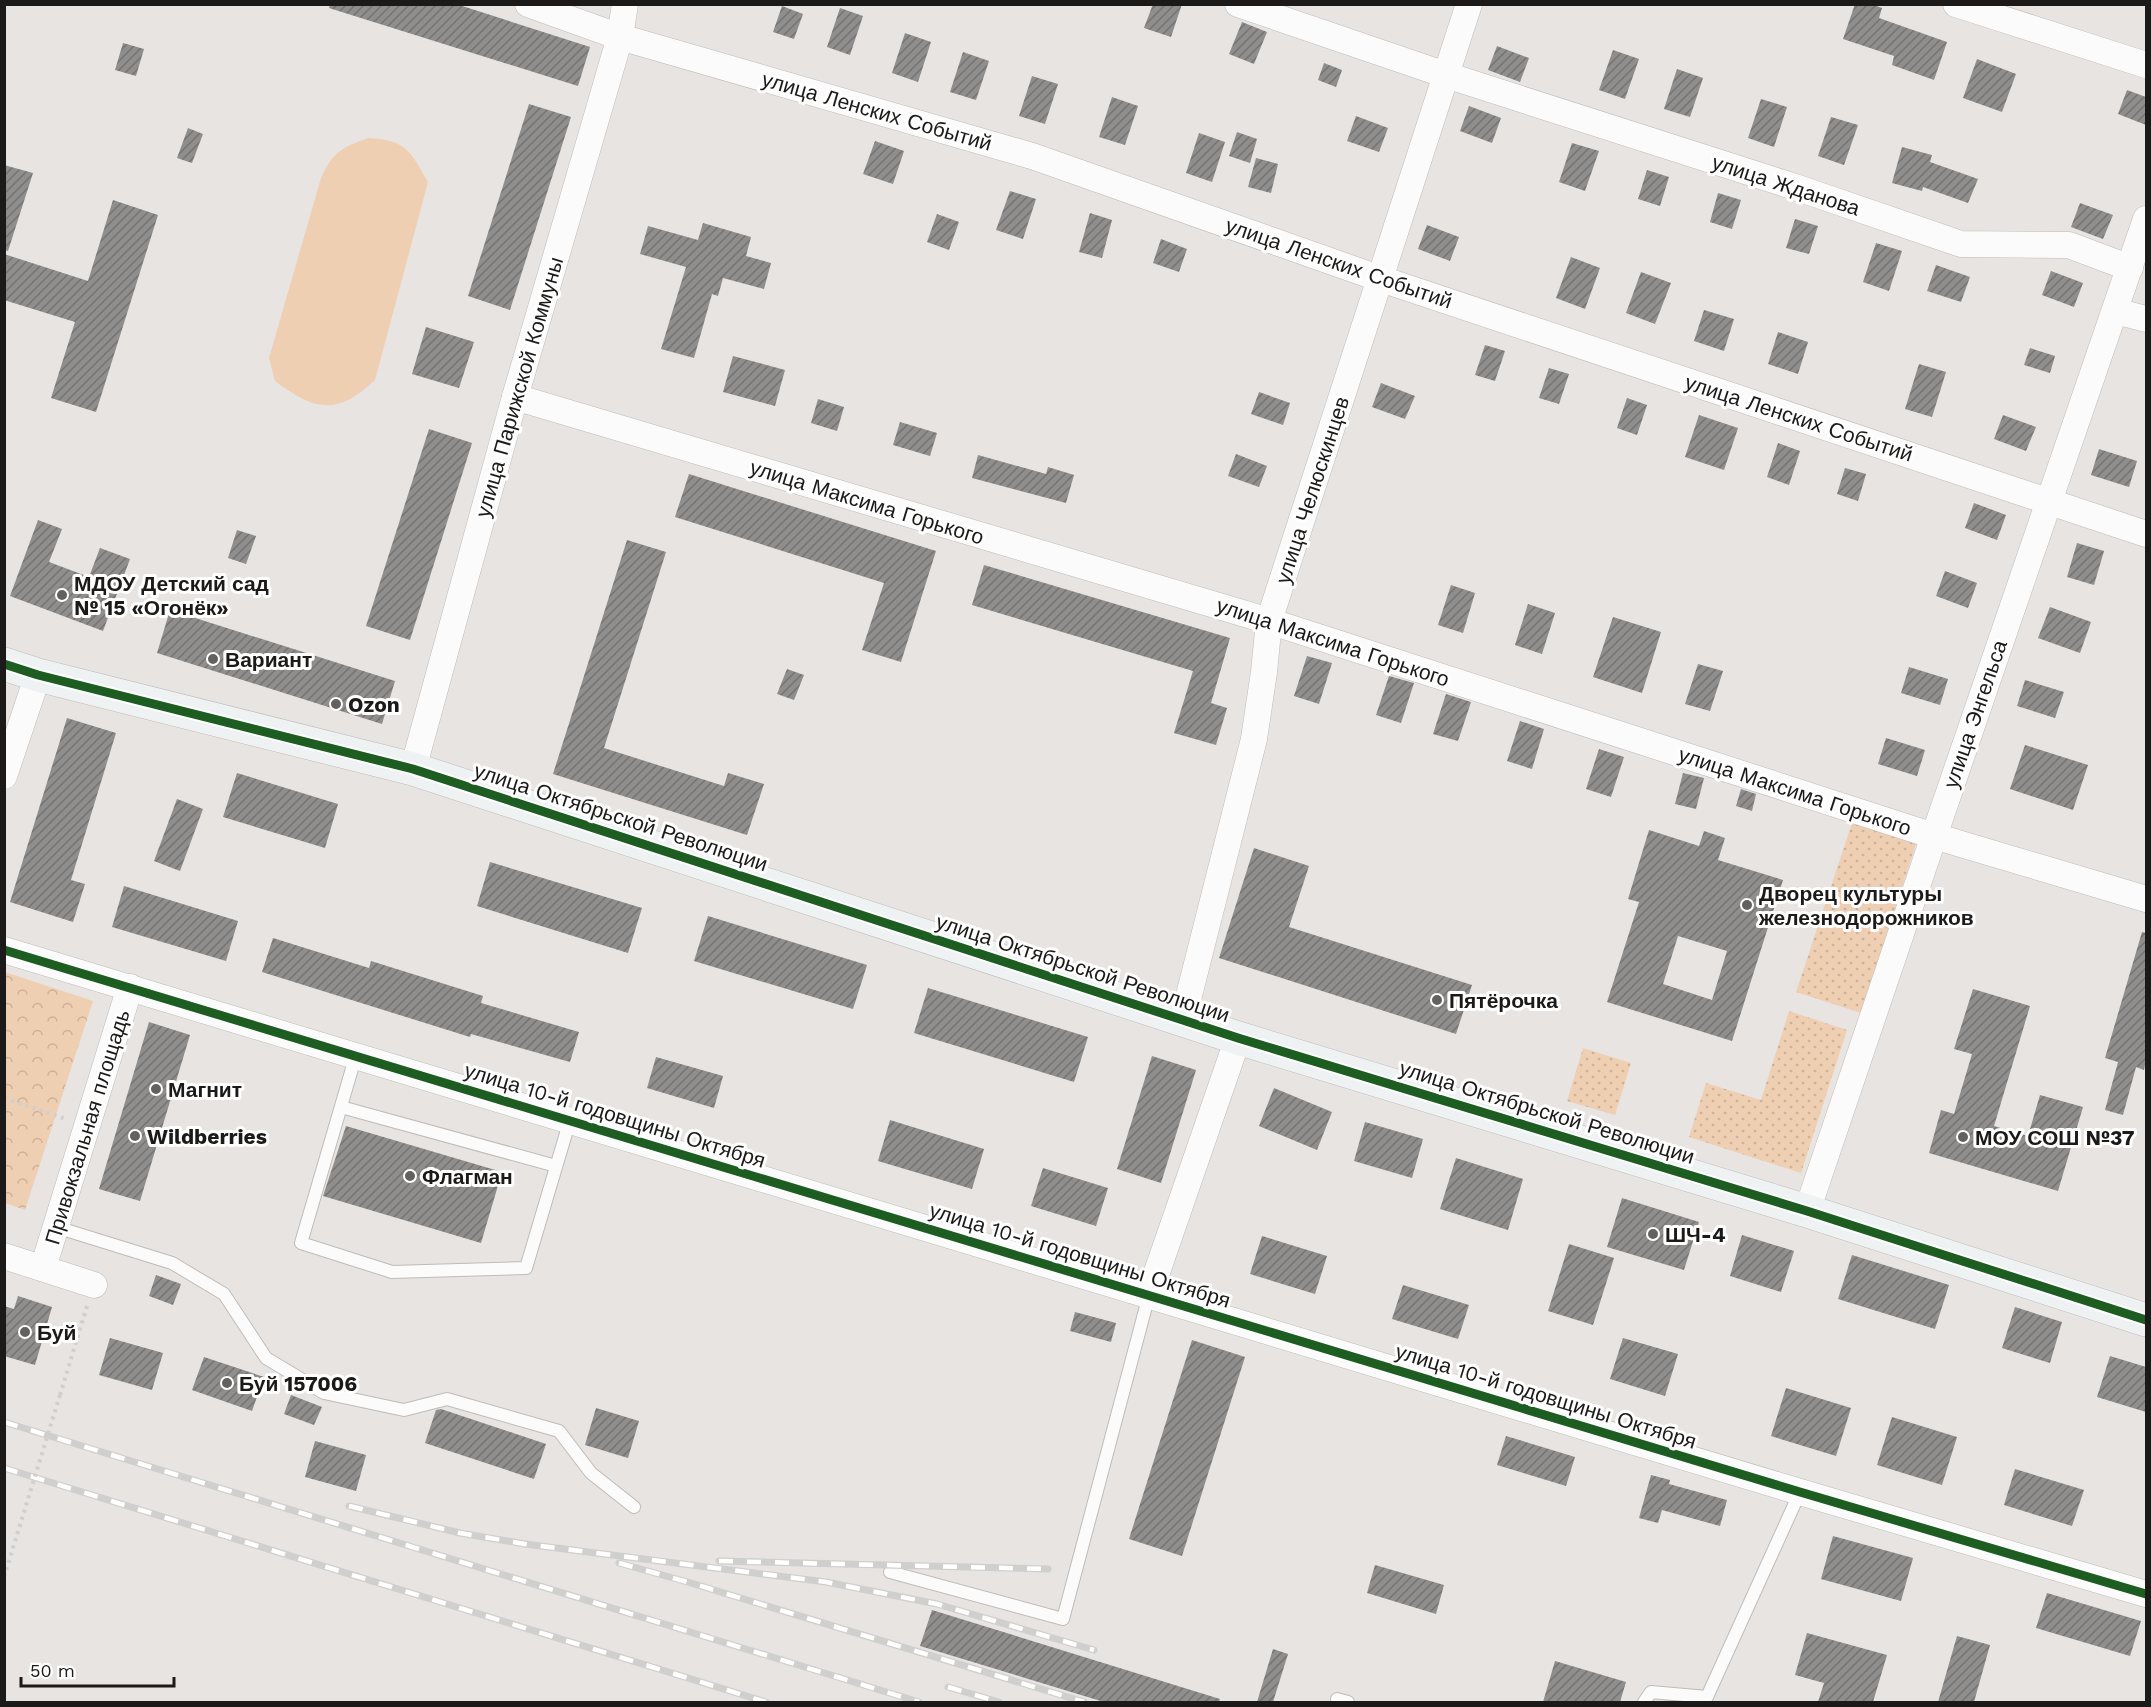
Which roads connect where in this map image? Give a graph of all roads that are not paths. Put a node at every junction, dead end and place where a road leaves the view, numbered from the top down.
1 (528, 4) edge
2 (625, 4) edge
3 (1238, 4) edge
4 (1468, 4) edge
5 (1956, 4) edge
6 (620, 37) junction
7 (2146, 65) edge
8 (1446, 75) junction
9 (2146, 219) edge
10 (2130, 268) junction
11 (1381, 279) junction
12 (2115, 311) junction
13 (2146, 320) edge
14 (515, 397) junction
15 (2049, 501) junction
16 (2146, 534) edge
17 (1269, 621) junction
18 (4, 664) edge
19 (38, 675) junction
20 (413, 769) junction
21 (4, 776) edge
22 (1934, 836) junction
23 (2146, 899) edge
24 (4, 950) edge
25 (130, 987) junction
26 (1183, 1019) junction
27 (1238, 1038) junction
28 (356, 1055) junction
29 (341, 1107) junction
30 (570, 1120) junction
31 (556, 1166) junction
32 (1808, 1211) junction
33 (56, 1227) junction
34 (4, 1256) edge
35 (43, 1268) junction
36 (94, 1285) dead end
37 (1149, 1295) junction
38 (2146, 1320) edge
39 (1800, 1492) junction
40 (634, 1507) dead end
41 (890, 1572) dead end
42 (2146, 1594) edge
43 (1644, 1702) edge

1 - 6 street, улица Ленских Событий
2 - 6 street, улица Парижской Коммуны
3 - 8 street, улица Жданова
4 - 8 street, улица Челюскинцев
5 - 7 street
6 - 11 street, улица Ленских Событий
6 - 14 street, улица Парижской Коммуны
8 - 10 street, улица Жданова
8 - 11 street, улица Челюскинцев
9 - 10 street, улица Энгельса
10 - 12 street, улица Энгельса
11 - 15 street, улица Ленских Событий
11 - 17 street, улица Челюскинцев
12 - 13 street
12 - 15 street, улица Энгельса
14 - 17 street, улица Максима Горького
14 - 20 street, улица Парижской Коммуны
15 - 16 street, улица Ленских Событий
15 - 22 street, улица Энгельса
17 - 22 street, улица Максима Горького
17 - 26 street, улица Челюскинцев
18 - 19 street, улица Октябрьской Революции
19 - 20 street, улица Октябрьской Революции
19 - 21 street
20 - 26 street, улица Октябрьской Революции
22 - 23 street, улица Максима Горького
22 - 32 street, улица Энгельса
24 - 25 street, улица 10-й годовщины Октября
25 - 28 street, улица 10-й годовщины Октября
25 - 33 street, Привокзальная площадь
26 - 27 street, улица Октябрьской Революции
27 - 32 street, улица Октябрьской Революции
27 - 37 street
28 - 29 lane
28 - 30 street, улица 10-й годовщины Октября
29 - 31 lane
29 - 31 lane
30 - 31 lane
30 - 37 street, улица 10-й годовщины Октября
32 - 38 street, улица Октябрьской Революции
33 - 35 street, Привокзальная площадь
33 - 40 lane
34 - 35 street, Привокзальная площадь
35 - 36 street, Привокзальная площадь
37 - 39 street, улица 10-й годовщины Октября
37 - 41 lane
39 - 42 street, улица 10-й годовщины Октября
39 - 43 lane

